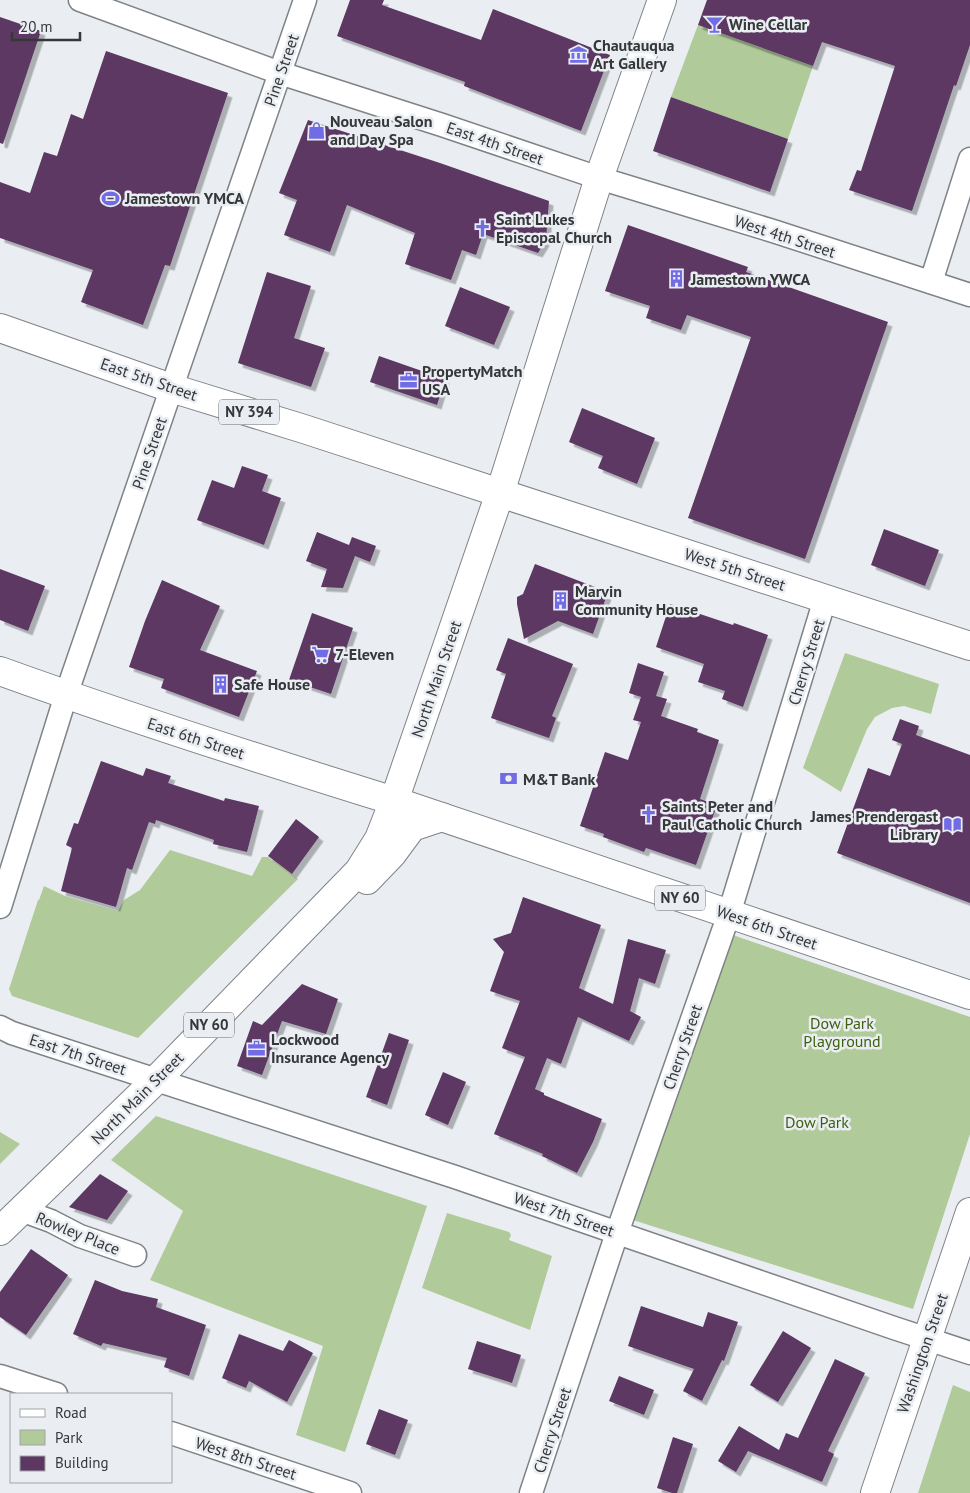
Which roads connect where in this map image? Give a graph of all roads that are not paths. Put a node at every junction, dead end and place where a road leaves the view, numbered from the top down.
1 (80, 0) edge
2 (306, 0) edge
3 (662, 0) edge
4 (280, 73) junction
5 (970, 159) edge
6 (599, 178) junction
7 (931, 282) junction
8 (970, 295) edge
9 (0, 328) edge
10 (171, 388) junction
11 (500, 493) junction
12 (825, 598) junction
13 (970, 646) edge
14 (0, 671) edge
15 (66, 695) junction
16 (394, 801) junction
17 (442, 817) junction
18 (329, 902) junction
19 (0, 908) edge
20 (729, 914) junction
21 (970, 996) edge
22 (0, 1027) edge
23 (157, 1079) junction
24 (21, 1210) junction
25 (970, 1212) edge
26 (0, 1231) edge
27 (618, 1233) junction
28 (135, 1255) dead end
29 (927, 1339) junction
30 (970, 1353) edge
31 (0, 1376) edge
32 (53, 1393) edge
33 (172, 1433) edge
34 (300, 1485) edge
35 (350, 1493) edge
36 (531, 1493) edge
37 (875, 1493) edge

1 - 4 street, East 4th Street
2 - 4 street, Pine Street
3 - 6 main road, North Main Street
4 - 6 street, East 4th Street
4 - 10 street, Pine Street
5 - 7 street
6 - 7 street, West 4th Street
6 - 11 main road, North Main Street
7 - 8 street, West 4th Street
9 - 10 main road, East 5th Street / NY 394
10 - 11 main road, East 5th Street / NY 394
10 - 15 street, Pine Street
11 - 12 main road, West 5th Street
11 - 16 main road, North Main Street / NY 60
12 - 13 main road, West 5th Street
12 - 20 street, Cherry Street
14 - 15 main road, East 6th Street
15 - 16 main road, East 6th Street
15 - 19 street, Pine Street
16 - 17 main road, West 6th Street / NY 60
16 - 18 main road, North Main Street / NY 60
17 - 18 main road
17 - 20 main road, West 6th Street / NY 60
18 - 23 main road, North Main Street / NY 60
20 - 21 main road, West 6th Street / NY 60
20 - 27 street, Cherry Street
22 - 23 street, East 7th Street
23 - 24 main road, North Main Street / NY 60
23 - 27 street, West 7th Street
24 - 26 main road, North Main Street / NY 60
24 - 28 street, Rowley Place
25 - 29 main road, Washington Street
27 - 29 street, West 7th Street
27 - 36 street, Cherry Street
29 - 30 street, West 7th Street
29 - 37 main road, Washington Street
31 - 32 street
33 - 34 street, West 8th Street
34 - 35 street, West 8th Street

